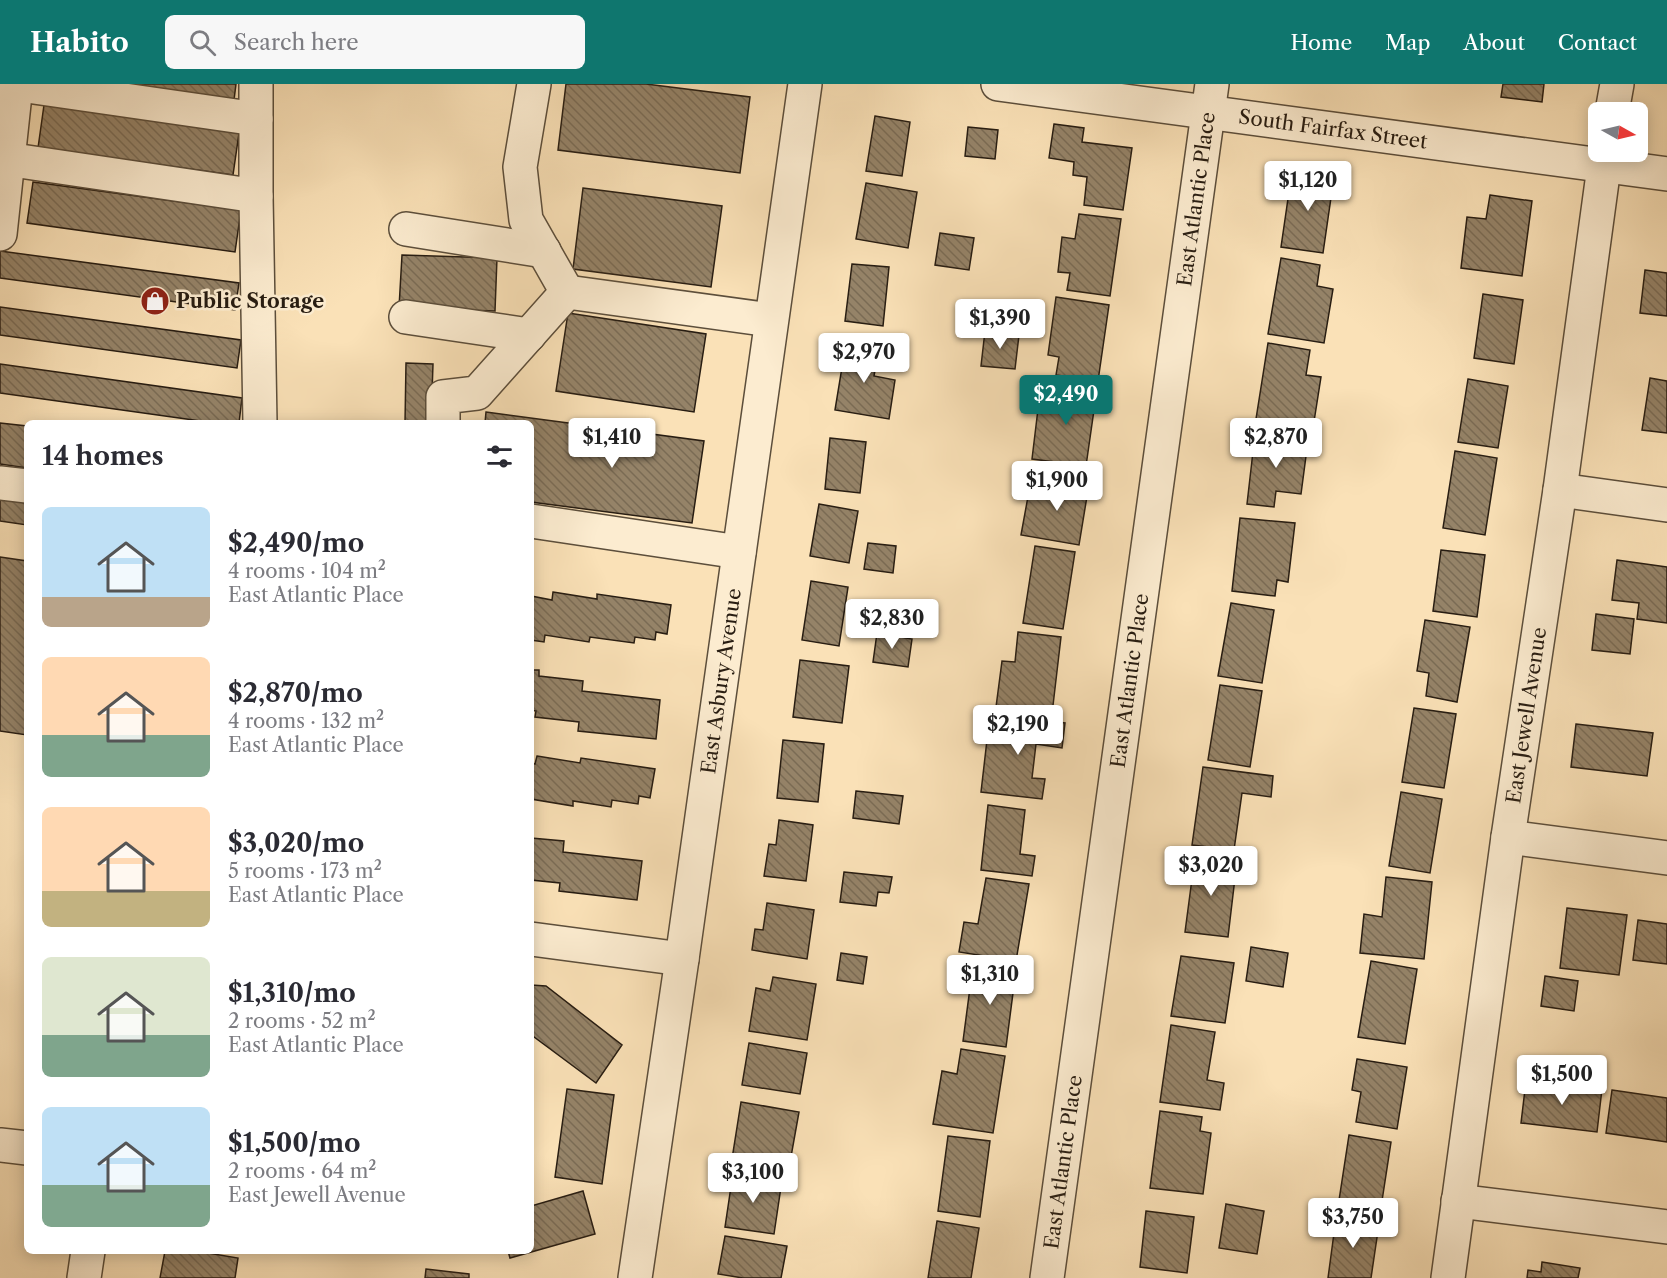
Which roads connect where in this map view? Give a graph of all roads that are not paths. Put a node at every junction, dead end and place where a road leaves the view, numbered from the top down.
1 (15, 84) edge
2 (255, 84) edge
3 (534, 84) edge
4 (1005, 84) edge
5 (1617, 84) edge
6 (796, 85) edge
7 (1210, 98) edge
8 (1614, 102) edge
9 (256, 119) junction
10 (1588, 155) edge
11 (4, 158) edge
12 (1604, 162) edge
13 (1620, 162) edge
14 (1667, 174) edge
15 (256, 196) junction
16 (406, 229) dead end
17 (0, 234) edge
18 (544, 251) junction
19 (567, 292) junction
20 (406, 317) dead end
21 (771, 320) junction
22 (529, 335) junction
23 (260, 420) edge
24 (443, 420) edge
25 (0, 483) edge
26 (24, 486) edge
27 (1560, 490) junction
28 (1667, 505) edge
29 (534, 521) edge
30 (739, 552) junction
31 (1508, 837) junction
32 (1667, 858) edge
33 (534, 939) edge
34 (682, 959) junction
35 (1458, 1201) junction
36 (1667, 1227) edge
37 (88, 1254) edge
38 (84, 1278) edge
39 (635, 1278) edge
40 (1047, 1278) edge
41 (1448, 1278) edge

1 - 9 street
1 - 11 street
2 - 9 street
3 - 18 street
4 - 7 street, South Fairfax Street
5 - 8 street
6 - 21 street, East Asbury Avenue
7 - 10 street, South Fairfax Street
7 - 40 street, East Atlantic Place
9 - 15 street
11 - 15 street
11 - 17 street
12 - 27 street, East Jewell Avenue
13 - 14 street, South Fairfax Street
15 - 23 street
16 - 18 street
18 - 19 street
19 - 21 street
19 - 22 street
20 - 22 street
21 - 30 street, East Asbury Avenue
22 - 24 street
25 - 26 street
27 - 28 street
27 - 31 street, East Jewell Avenue
29 - 30 street
30 - 34 street, East Asbury Avenue
31 - 32 street
31 - 35 street, East Jewell Avenue
33 - 34 street
34 - 39 street, East Asbury Avenue
35 - 36 street
35 - 41 street, East Jewell Avenue
37 - 38 street

